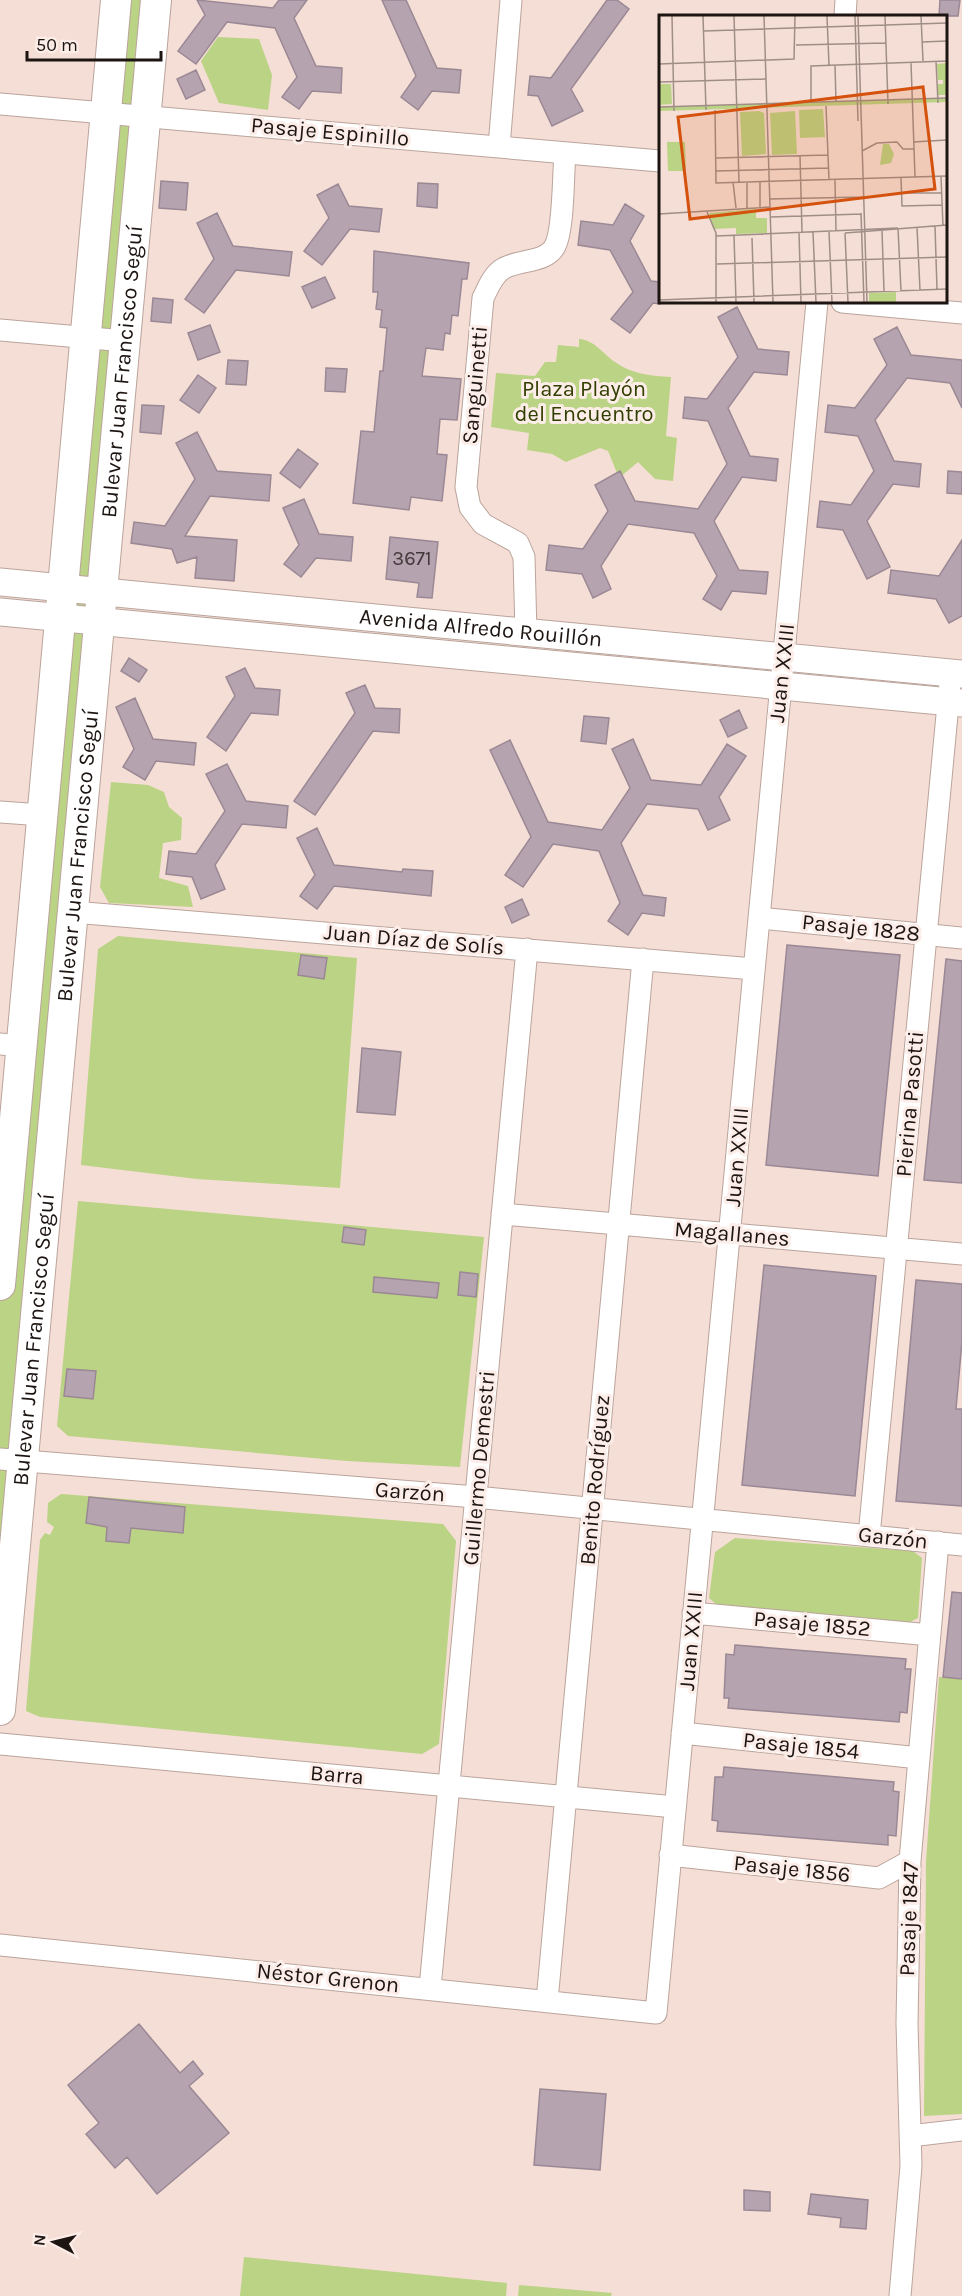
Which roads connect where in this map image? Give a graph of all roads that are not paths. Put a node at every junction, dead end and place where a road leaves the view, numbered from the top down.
1 (116, 0) edge
2 (156, 0) edge
3 (511, 0) edge
4 (846, 0) edge
5 (844, 15) edge
6 (0, 104) edge
7 (106, 113) junction
8 (145, 116) junction
9 (499, 147) junction
10 (565, 153) junction
11 (659, 161) edge
12 (818, 303) edge
13 (853, 303) edge
14 (962, 313) edge
15 (0, 330) edge
16 (86, 337) junction
17 (124, 341) junction
18 (0, 582) edge
19 (63, 587) junction
20 (102, 591) junction
21 (0, 612) edge
22 (60, 617) junction
23 (99, 621) junction
24 (526, 633) junction
25 (784, 658) junction
26 (956, 673) edge
27 (781, 686) junction
28 (955, 702) edge
29 (0, 812) edge
30 (42, 816) junction
31 (73, 912) junction
32 (759, 918) junction
33 (926, 935) junction
34 (962, 938) edge
35 (527, 949) junction
36 (643, 959) junction
37 (754, 969) junction
38 (11, 1045) edge
39 (502, 1214) junction
40 (618, 1224) junction
41 (729, 1234) junction
42 (896, 1249) junction
43 (962, 1254) edge
44 (0, 1285) edge
45 (11, 1460) edge
46 (476, 1497) junction
47 (592, 1508) junction
48 (702, 1519) junction
49 (869, 1536) junction
50 (938, 1542) junction
51 (962, 1545) edge
52 (693, 1613) junction
53 (930, 1635) junction
54 (0, 1710) edge
55 (682, 1733) junction
56 (0, 1743) edge
57 (919, 1758) junction
58 (449, 1786) junction
59 (565, 1796) junction
60 (675, 1806) junction
61 (670, 1855) junction
62 (910, 1861) junction
63 (0, 1945) edge
64 (430, 1988) junction
65 (546, 2001) junction
66 (656, 2013) joint
67 (962, 2130) edge
68 (910, 2136) junction
69 (900, 2296) edge

1 - 7 main road, Bulevar Juan Francisco Seguí
2 - 8 main road, Bulevar Juan Francisco Seguí
3 - 9 street
4 - 5 street
6 - 7 street, Pasaje Espinillo
7 - 8 street, Pasaje Espinillo
7 - 16 main road, Bulevar Juan Francisco Seguí
8 - 9 street, Pasaje Espinillo
8 - 17 main road, Bulevar Juan Francisco Seguí
9 - 10 street, Pasaje Espinillo
10 - 11 street, Pasaje Espinillo
10 - 24 street, Sanguinetti
12 - 25 street, Juan XXIII
13 - 14 street
15 - 16 street
16 - 17 street
16 - 19 main road, Bulevar Juan Francisco Seguí
17 - 20 main road, Bulevar Juan Francisco Seguí
18 - 19 street, Avenida Alfredo Rouillón
19 - 20 street, Avenida Alfredo Rouillón
19 - 22 main road, Bulevar Juan Francisco Seguí
20 - 23 main road, Bulevar Juan Francisco Seguí
20 - 24 street, Avenida Alfredo Rouillón
21 - 22 street, Avenida Alfredo Rouillón
22 - 23 street, Avenida Alfredo Rouillón
22 - 30 main road, Bulevar Juan Francisco Seguí
23 - 27 street, Avenida Alfredo Rouillón
23 - 31 main road, Bulevar Juan Francisco Seguí
24 - 25 street, Avenida Alfredo Rouillón
25 - 26 street, Avenida Alfredo Rouillón
25 - 27 street, Juan XXIII
26 - 28 street, Pierina Pasotti
27 - 28 street, Avenida Alfredo Rouillón
27 - 32 street, Juan XXIII
28 - 33 street, Pierina Pasotti
29 - 30 street
30 - 38 main road, Bulevar Juan Francisco Seguí
31 - 35 street, Juan Díaz de Solís
31 - 45 main road, Bulevar Juan Francisco Seguí
32 - 33 street, Pasaje 1828
32 - 37 street, Juan XXIII
33 - 34 street, Pasaje 1828
33 - 42 street, Pierina Pasotti
35 - 36 street, Juan Díaz de Solís
35 - 39 street, Guillermo Demestri
36 - 37 street, Juan Díaz de Solís
36 - 40 street, Benito Rodríguez
37 - 41 street, Juan XXIII
38 - 44 main road, Bulevar Juan Francisco Seguí
39 - 40 street, Magallanes
39 - 46 street, Guillermo Demestri
40 - 41 street, Magallanes
40 - 47 street, Benito Rodríguez
41 - 42 street, Magallanes
41 - 48 street, Juan XXIII
42 - 43 street, Magallanes
42 - 49 street, Pierina Pasotti
45 - 46 street, Garzón
45 - 54 main road, Bulevar Juan Francisco Seguí
46 - 47 street, Garzón
46 - 58 street, Guillermo Demestri
47 - 48 street, Garzón
47 - 59 street, Benito Rodríguez
48 - 49 street, Garzón
48 - 52 street, Juan XXIII
49 - 50 street, Garzón
50 - 51 street, Garzón
50 - 53 street, Pasaje 1847
52 - 53 street, Pasaje 1852
52 - 55 street, Juan XXIII
53 - 57 street, Pasaje 1847
55 - 57 street, Pasaje 1854
55 - 60 street, Juan XXIII
56 - 58 street, Barra
57 - 62 street, Pasaje 1847
58 - 59 street, Barra
58 - 64 street, Guillermo Demestri
59 - 60 street, Barra
59 - 65 street, Benito Rodríguez
60 - 61 street, Juan XXIII
61 - 62 street, Pasaje 1856
61 - 66 street, Juan XXIII
62 - 68 street, Pasaje 1847
63 - 64 street, Néstor Grenon
64 - 65 street, Néstor Grenon
65 - 66 street, Néstor Grenon
67 - 68 street
68 - 69 street, Pasaje 1847

